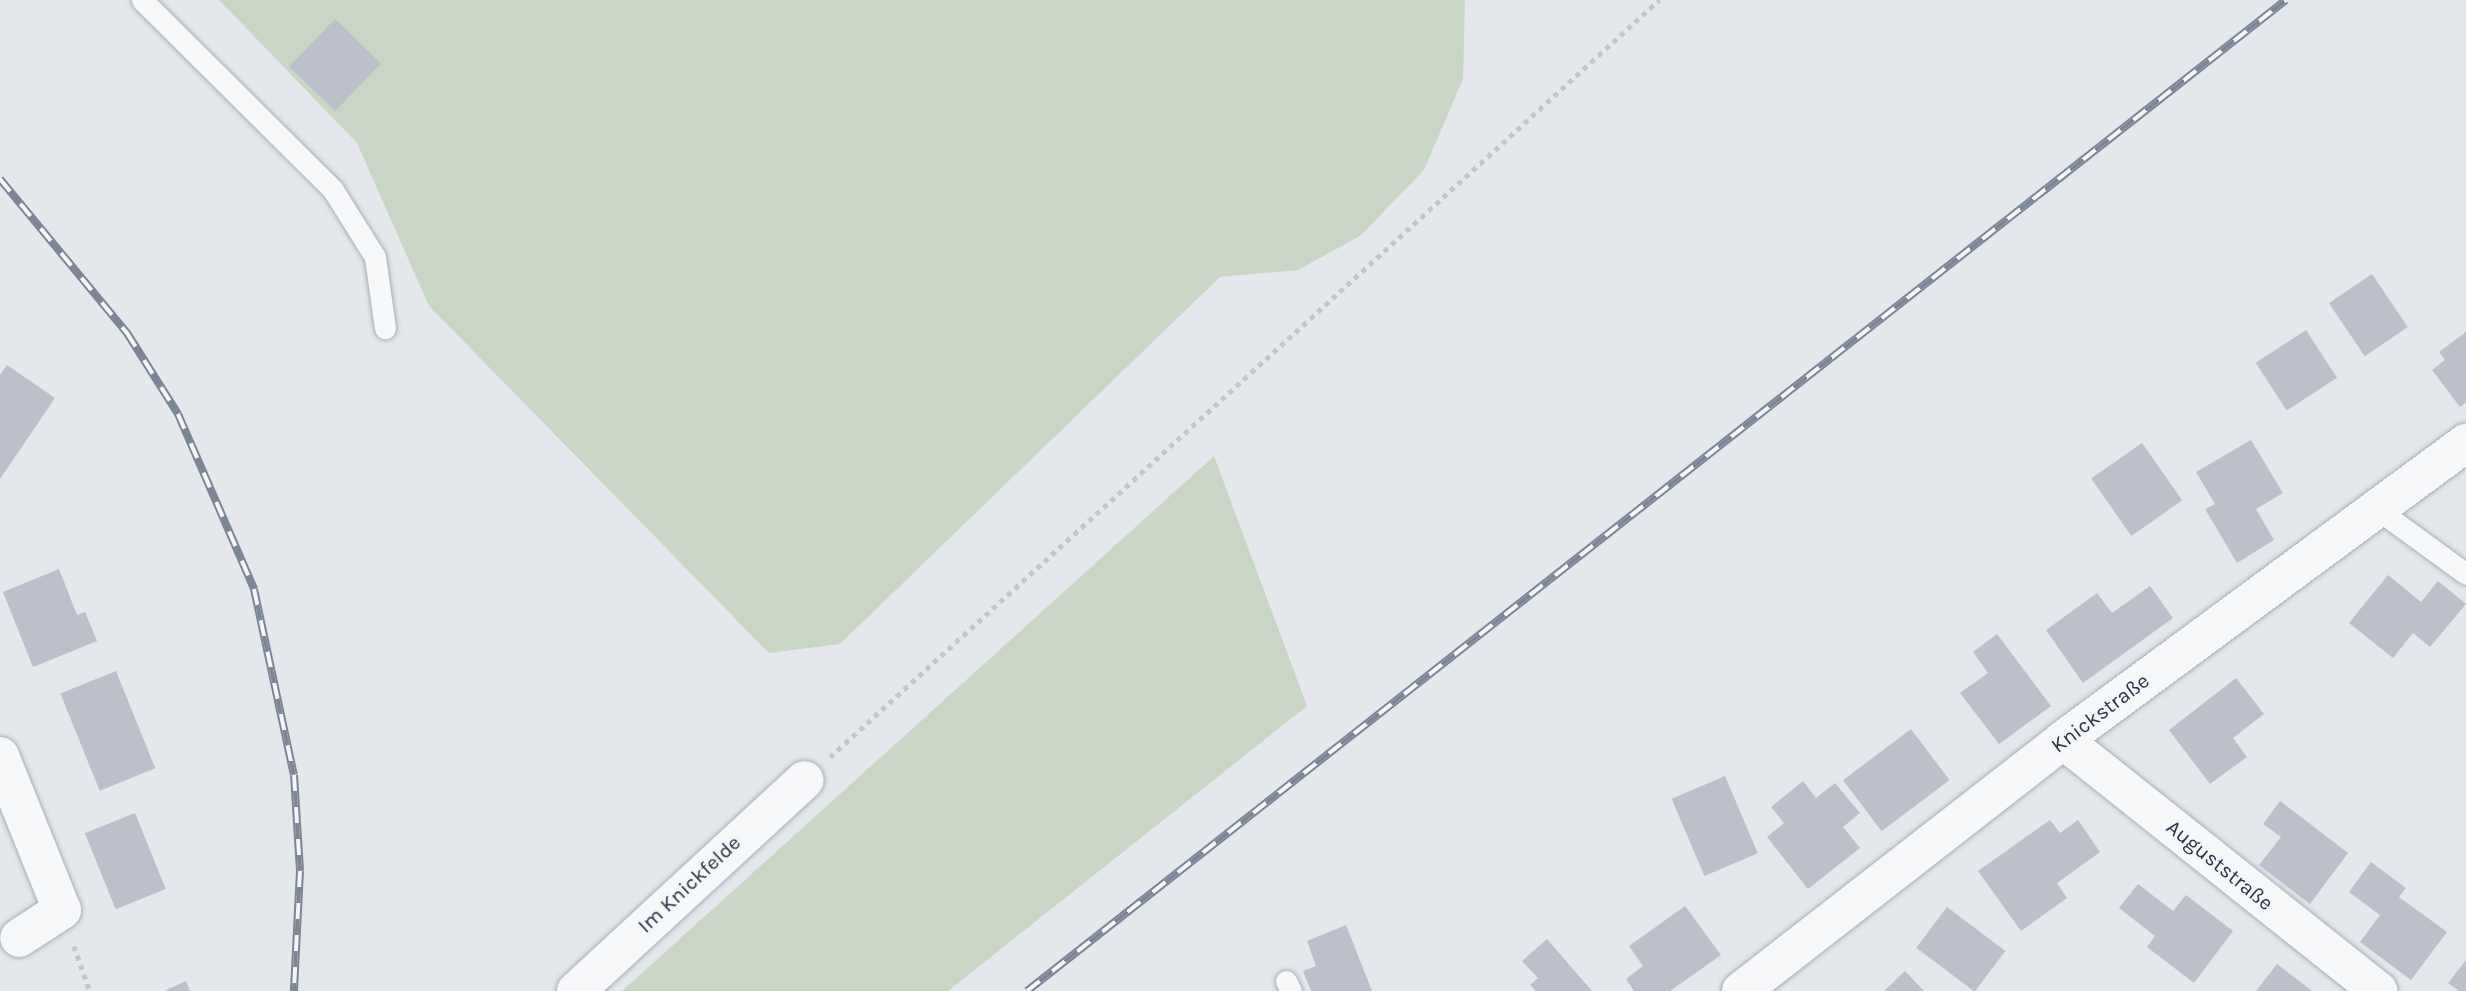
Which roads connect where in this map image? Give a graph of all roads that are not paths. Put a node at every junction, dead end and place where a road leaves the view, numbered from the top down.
1 (142, 0) edge
2 (385, 328) dead end
3 (2466, 443) edge
4 (2377, 509) junction
5 (2466, 574) edge
6 (2063, 740) junction
7 (0, 756) edge
8 (805, 780) road end
9 (19, 938) dead end
10 (576, 991) edge
11 (1741, 991) edge
12 (2378, 991) edge

1 - 2 lane
3 - 4 street, Knickstraße
4 - 5 lane
4 - 6 street, Knickstraße
6 - 11 street, Knickstraße
6 - 12 street, Auguststraße
7 - 9 street
8 - 10 street, Im Knickfelde

